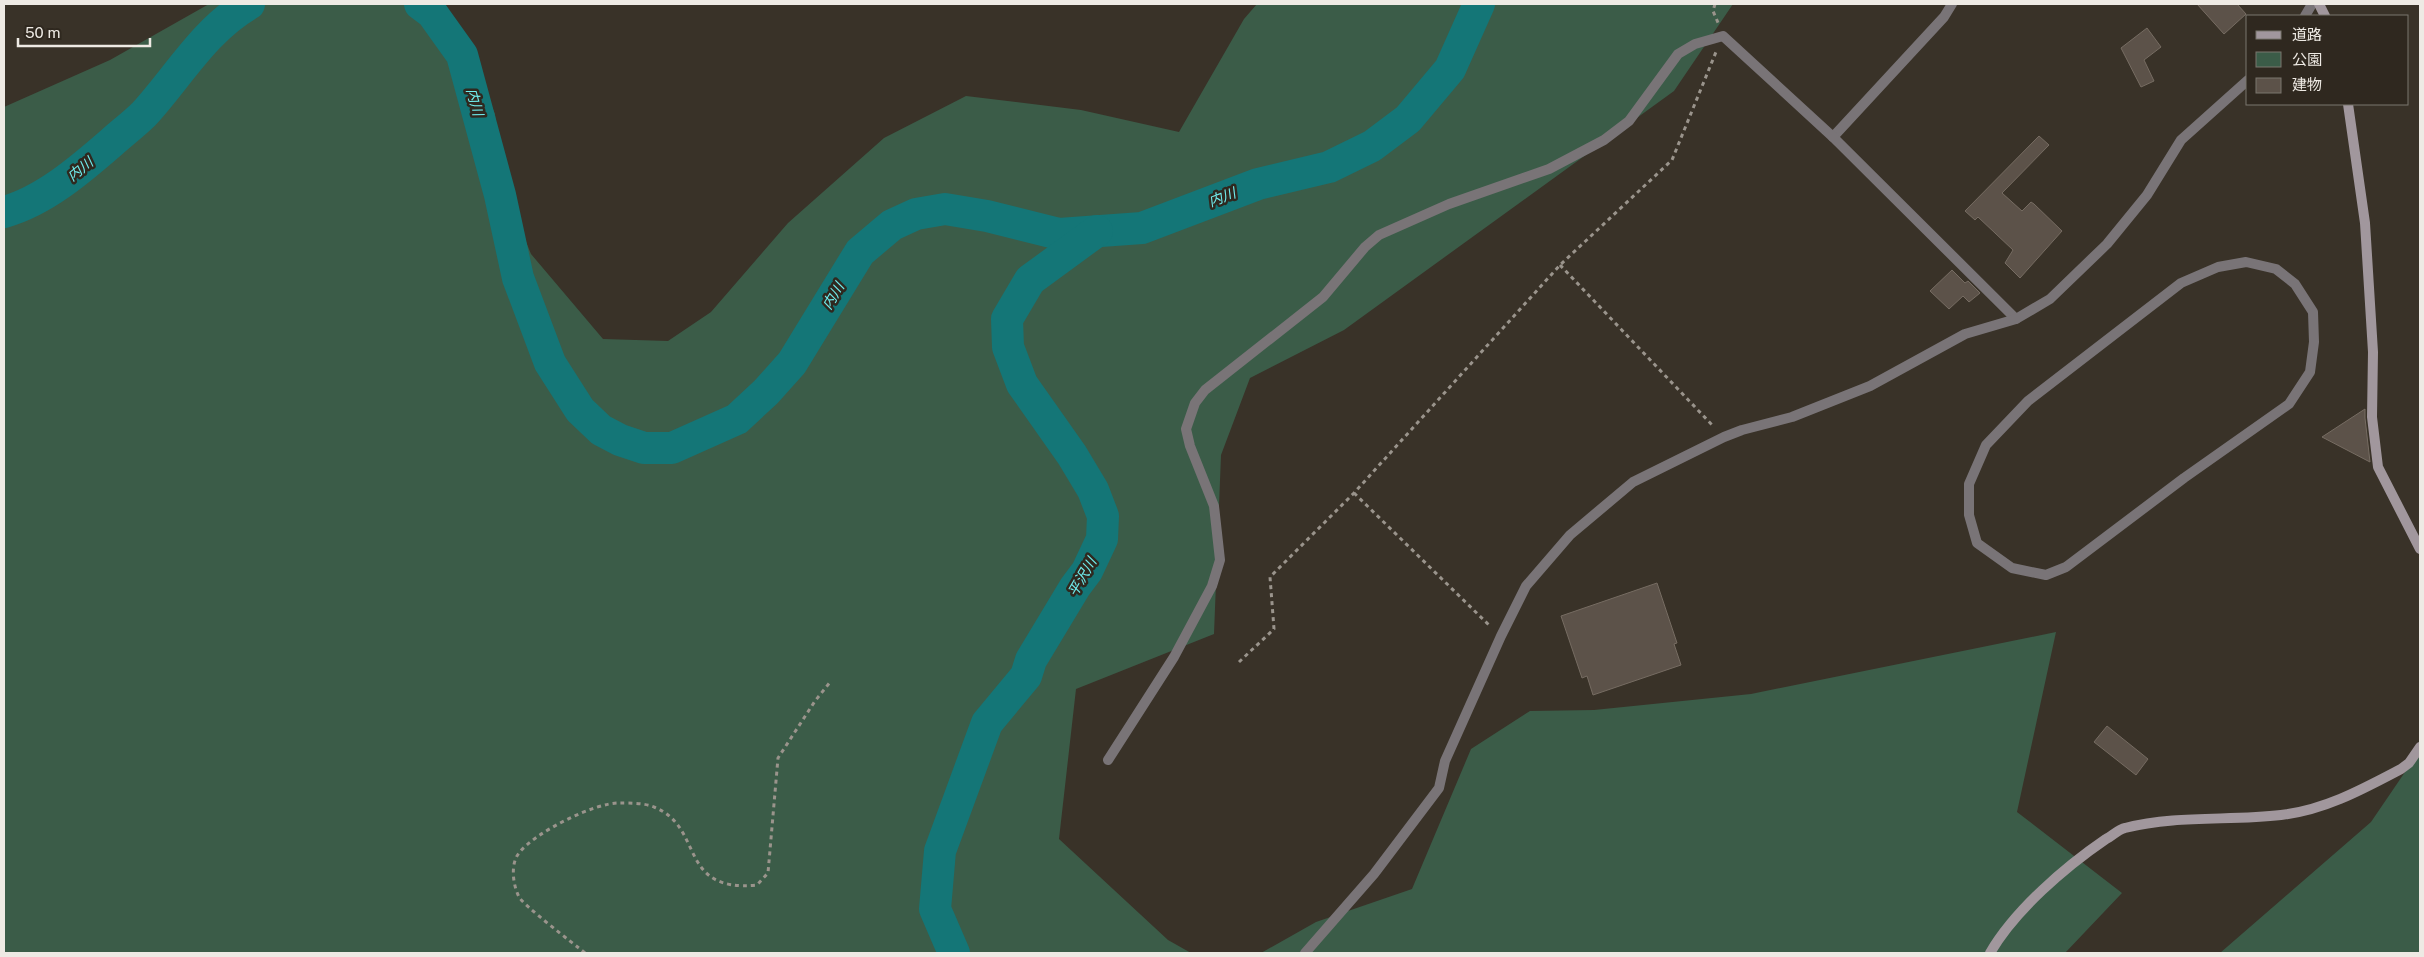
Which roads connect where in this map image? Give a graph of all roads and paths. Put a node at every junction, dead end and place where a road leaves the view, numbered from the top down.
1 (1715, 4) edge
2 (1952, 4) edge
3 (2312, 4) edge
4 (2306, 15) edge
5 (1723, 36) junction
6 (2246, 82) edge
7 (2348, 105) edge
8 (1833, 137) junction
9 (1560, 265) junction
10 (2016, 319) junction
11 (1724, 437) junction
12 (2184, 478) joint
13 (1354, 493) junction
14 (2420, 548) edge
15 (1501, 636) junction
16 (1239, 662) dead end
17 (831, 681) dead end
18 (2420, 747) edge
19 (1108, 760) dead end
20 (585, 953) edge
21 (1305, 953) edge
22 (1990, 953) edge

1 - 5 path
2 - 8 street
3 - 4 street
5 - 8 street
5 - 9 path
5 - 19 street
6 - 10 street
7 - 14 street
8 - 10 street
9 - 11 path
9 - 13 path
10 - 11 street
11 - 15 street
12 - 12 street
13 - 15 path
13 - 16 path
15 - 21 street
17 - 20 path
18 - 22 street

